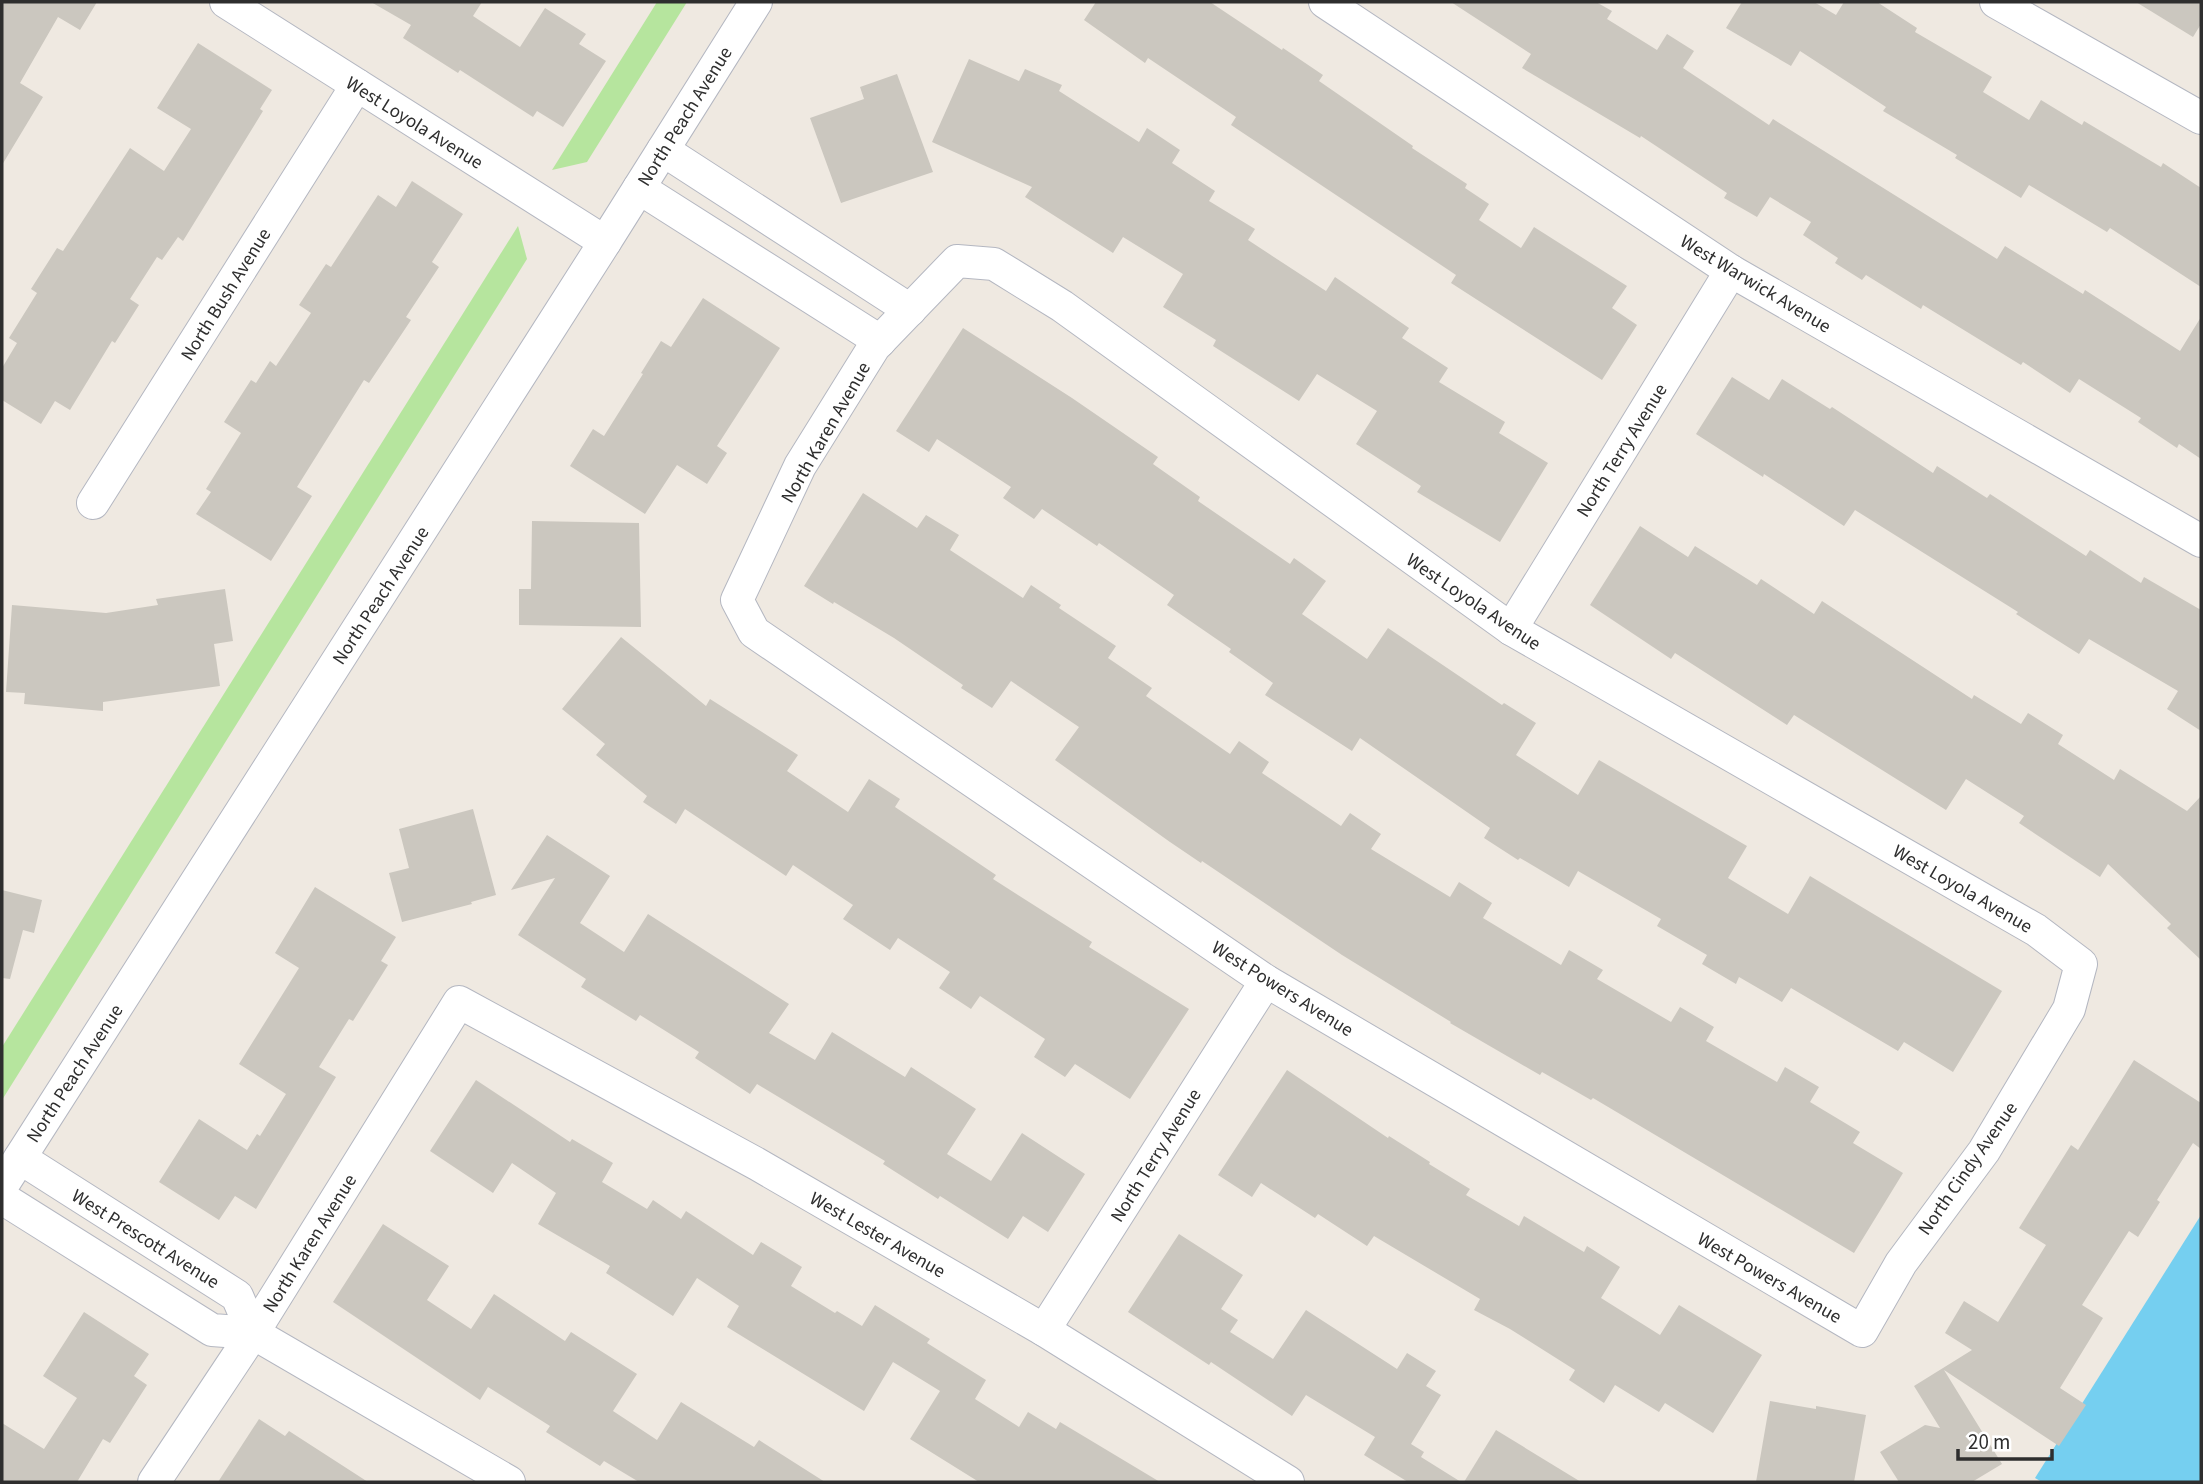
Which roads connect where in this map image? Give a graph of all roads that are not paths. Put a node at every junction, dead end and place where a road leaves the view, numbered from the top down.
1 (226, 2) edge
2 (756, 2) edge
3 (1325, 2) edge
4 (1996, 2) edge
5 (357, 85) junction
6 (2201, 118) edge
7 (663, 150) junction
8 (639, 188) junction
9 (605, 242) junction
10 (957, 261) joint
11 (1731, 271) junction
12 (910, 310) junction
13 (880, 341) junction
14 (93, 503) dead end
15 (2201, 541) edge
16 (737, 600) joint
17 (1511, 629) junction
18 (2081, 964) joint
19 (1266, 981) junction
20 (460, 1002) joint
21 (20, 1158) junction
22 (2, 1186) edge
23 (2, 1199) edge
24 (1044, 1330) junction
25 (1862, 1331) joint
26 (253, 1333) junction
27 (154, 1482) edge
28 (509, 1482) edge
29 (1288, 1482) edge

1 - 5 street, West Loyola Avenue
2 - 7 street, North Peach Avenue
3 - 11 street, West Warwick Avenue
4 - 6 street
5 - 9 street, West Loyola Avenue
5 - 14 street, North Bush Avenue
7 - 8 street, North Peach Avenue
7 - 12 street
8 - 9 street, North Peach Avenue
8 - 13 street, North Karen Avenue
9 - 21 street, North Peach Avenue
10 - 12 street, North Karen Avenue
10 - 17 street, West Loyola Avenue
11 - 15 street, West Warwick Avenue
11 - 17 street, North Terry Avenue
12 - 13 street, North Karen Avenue
13 - 16 street, North Karen Avenue
16 - 19 street, West Powers Avenue
17 - 18 street, West Loyola Avenue
18 - 25 street, North Cindy Avenue
19 - 24 street, North Terry Avenue
19 - 25 street, West Powers Avenue
20 - 24 street, West Lester Avenue
20 - 26 street, North Karen Avenue
21 - 22 street, North Peach Avenue
21 - 26 street, West Prescott Avenue
23 - 26 street
24 - 29 street, West Lester Avenue
26 - 27 street, North Karen Avenue
26 - 28 street

